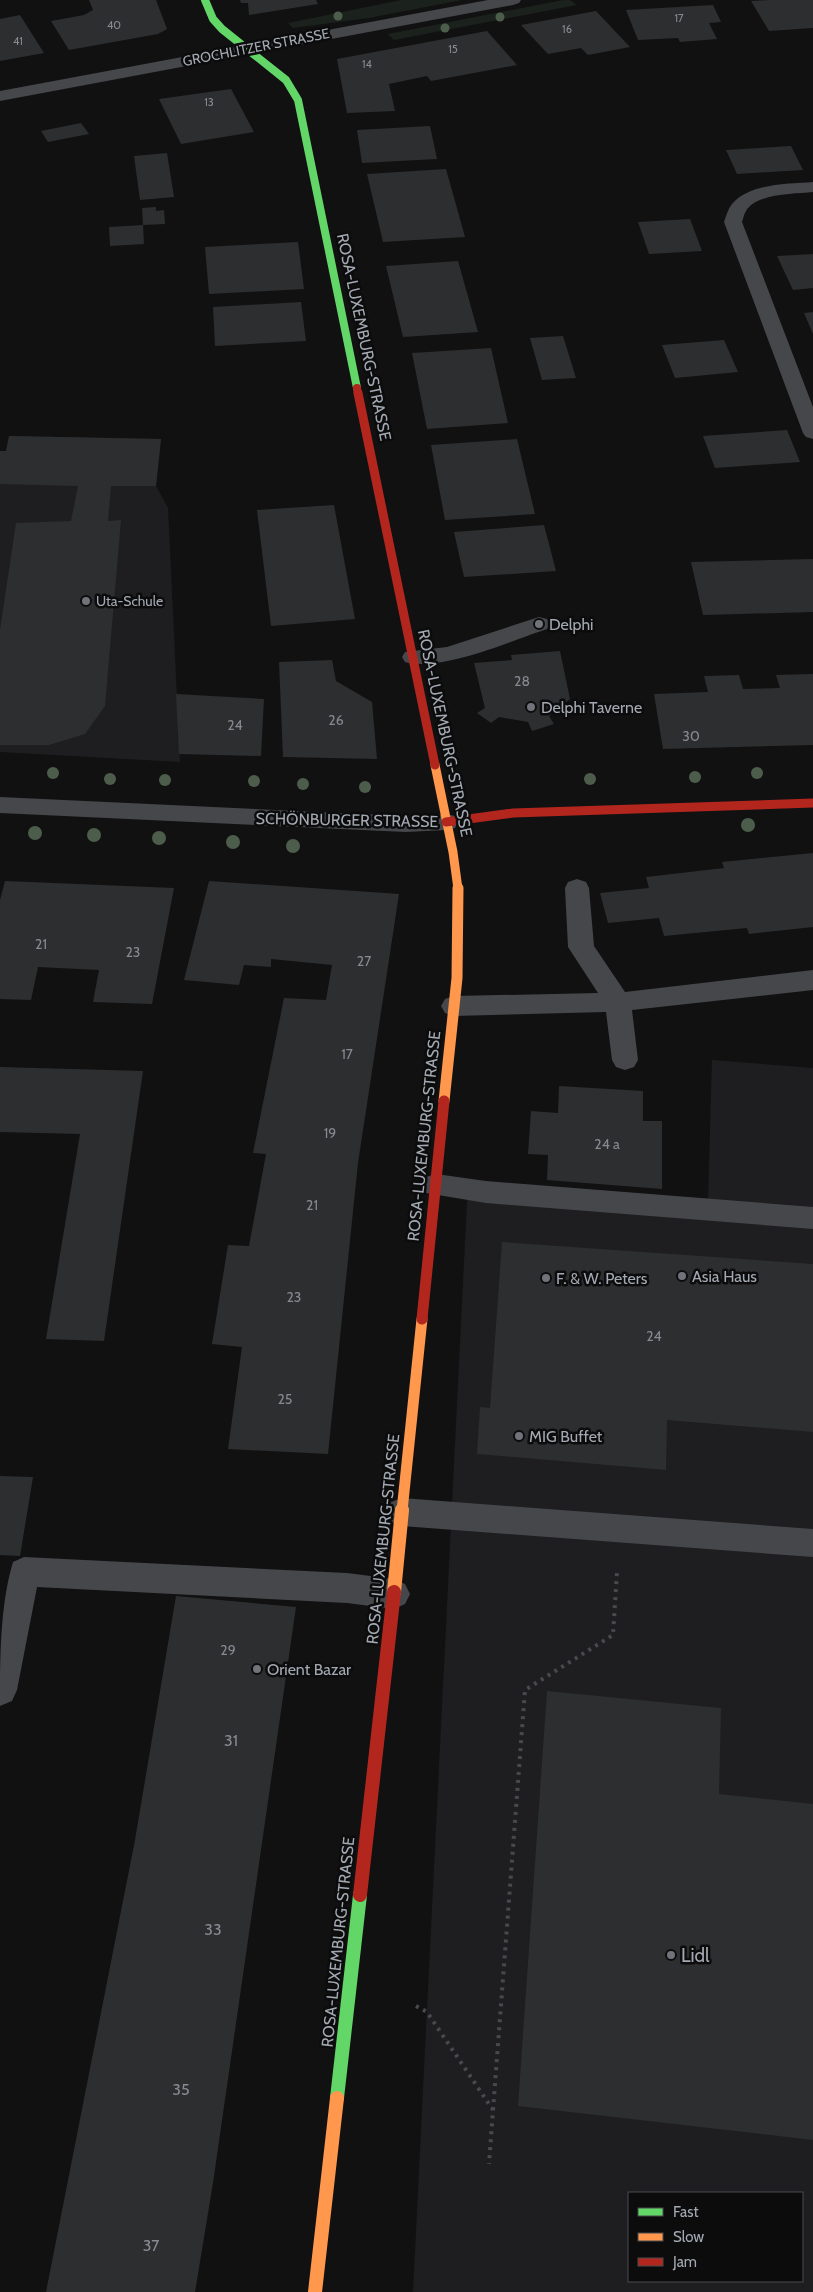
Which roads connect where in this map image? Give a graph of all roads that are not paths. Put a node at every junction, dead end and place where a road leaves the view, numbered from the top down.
1 (205, 0) edge
2 (513, 0) edge
3 (249, 48) junction
4 (0, 96) edge
5 (813, 188) edge
6 (813, 433) edge
7 (539, 624) dead end
8 (413, 657) junction
9 (813, 803) edge
10 (0, 804) edge
11 (446, 822) junction
12 (577, 888) dead end
13 (813, 980) edge
14 (618, 1002) junction
15 (454, 1006) junction
16 (625, 1060) dead end
17 (436, 1185) junction
18 (813, 1218) edge
19 (402, 1512) junction
20 (813, 1543) edge
21 (394, 1594) junction
22 (0, 1690) edge
23 (316, 2292) edge

1 - 3 main road, ROSA-LUXEMBURG-STRASSE
2 - 3 street, GROCHLITZER STRASSE
3 - 4 street, GROCHLITZER STRASSE
3 - 8 main road, ROSA-LUXEMBURG-STRASSE
5 - 6 street
7 - 8 street
8 - 11 main road, ROSA-LUXEMBURG-STRASSE
9 - 11 main road, SCHÖNBURGER STRASSE
10 - 11 street, SCHÖNBURGER STRASSE
11 - 15 main road, ROSA-LUXEMBURG-STRASSE
12 - 14 street
13 - 14 street
14 - 15 street
14 - 16 street
15 - 17 main road, ROSA-LUXEMBURG-STRASSE
17 - 18 street
17 - 19 main road, ROSA-LUXEMBURG-STRASSE
19 - 20 street
19 - 21 main road, ROSA-LUXEMBURG-STRASSE
21 - 22 street
21 - 23 main road, ROSA-LUXEMBURG-STRASSE

